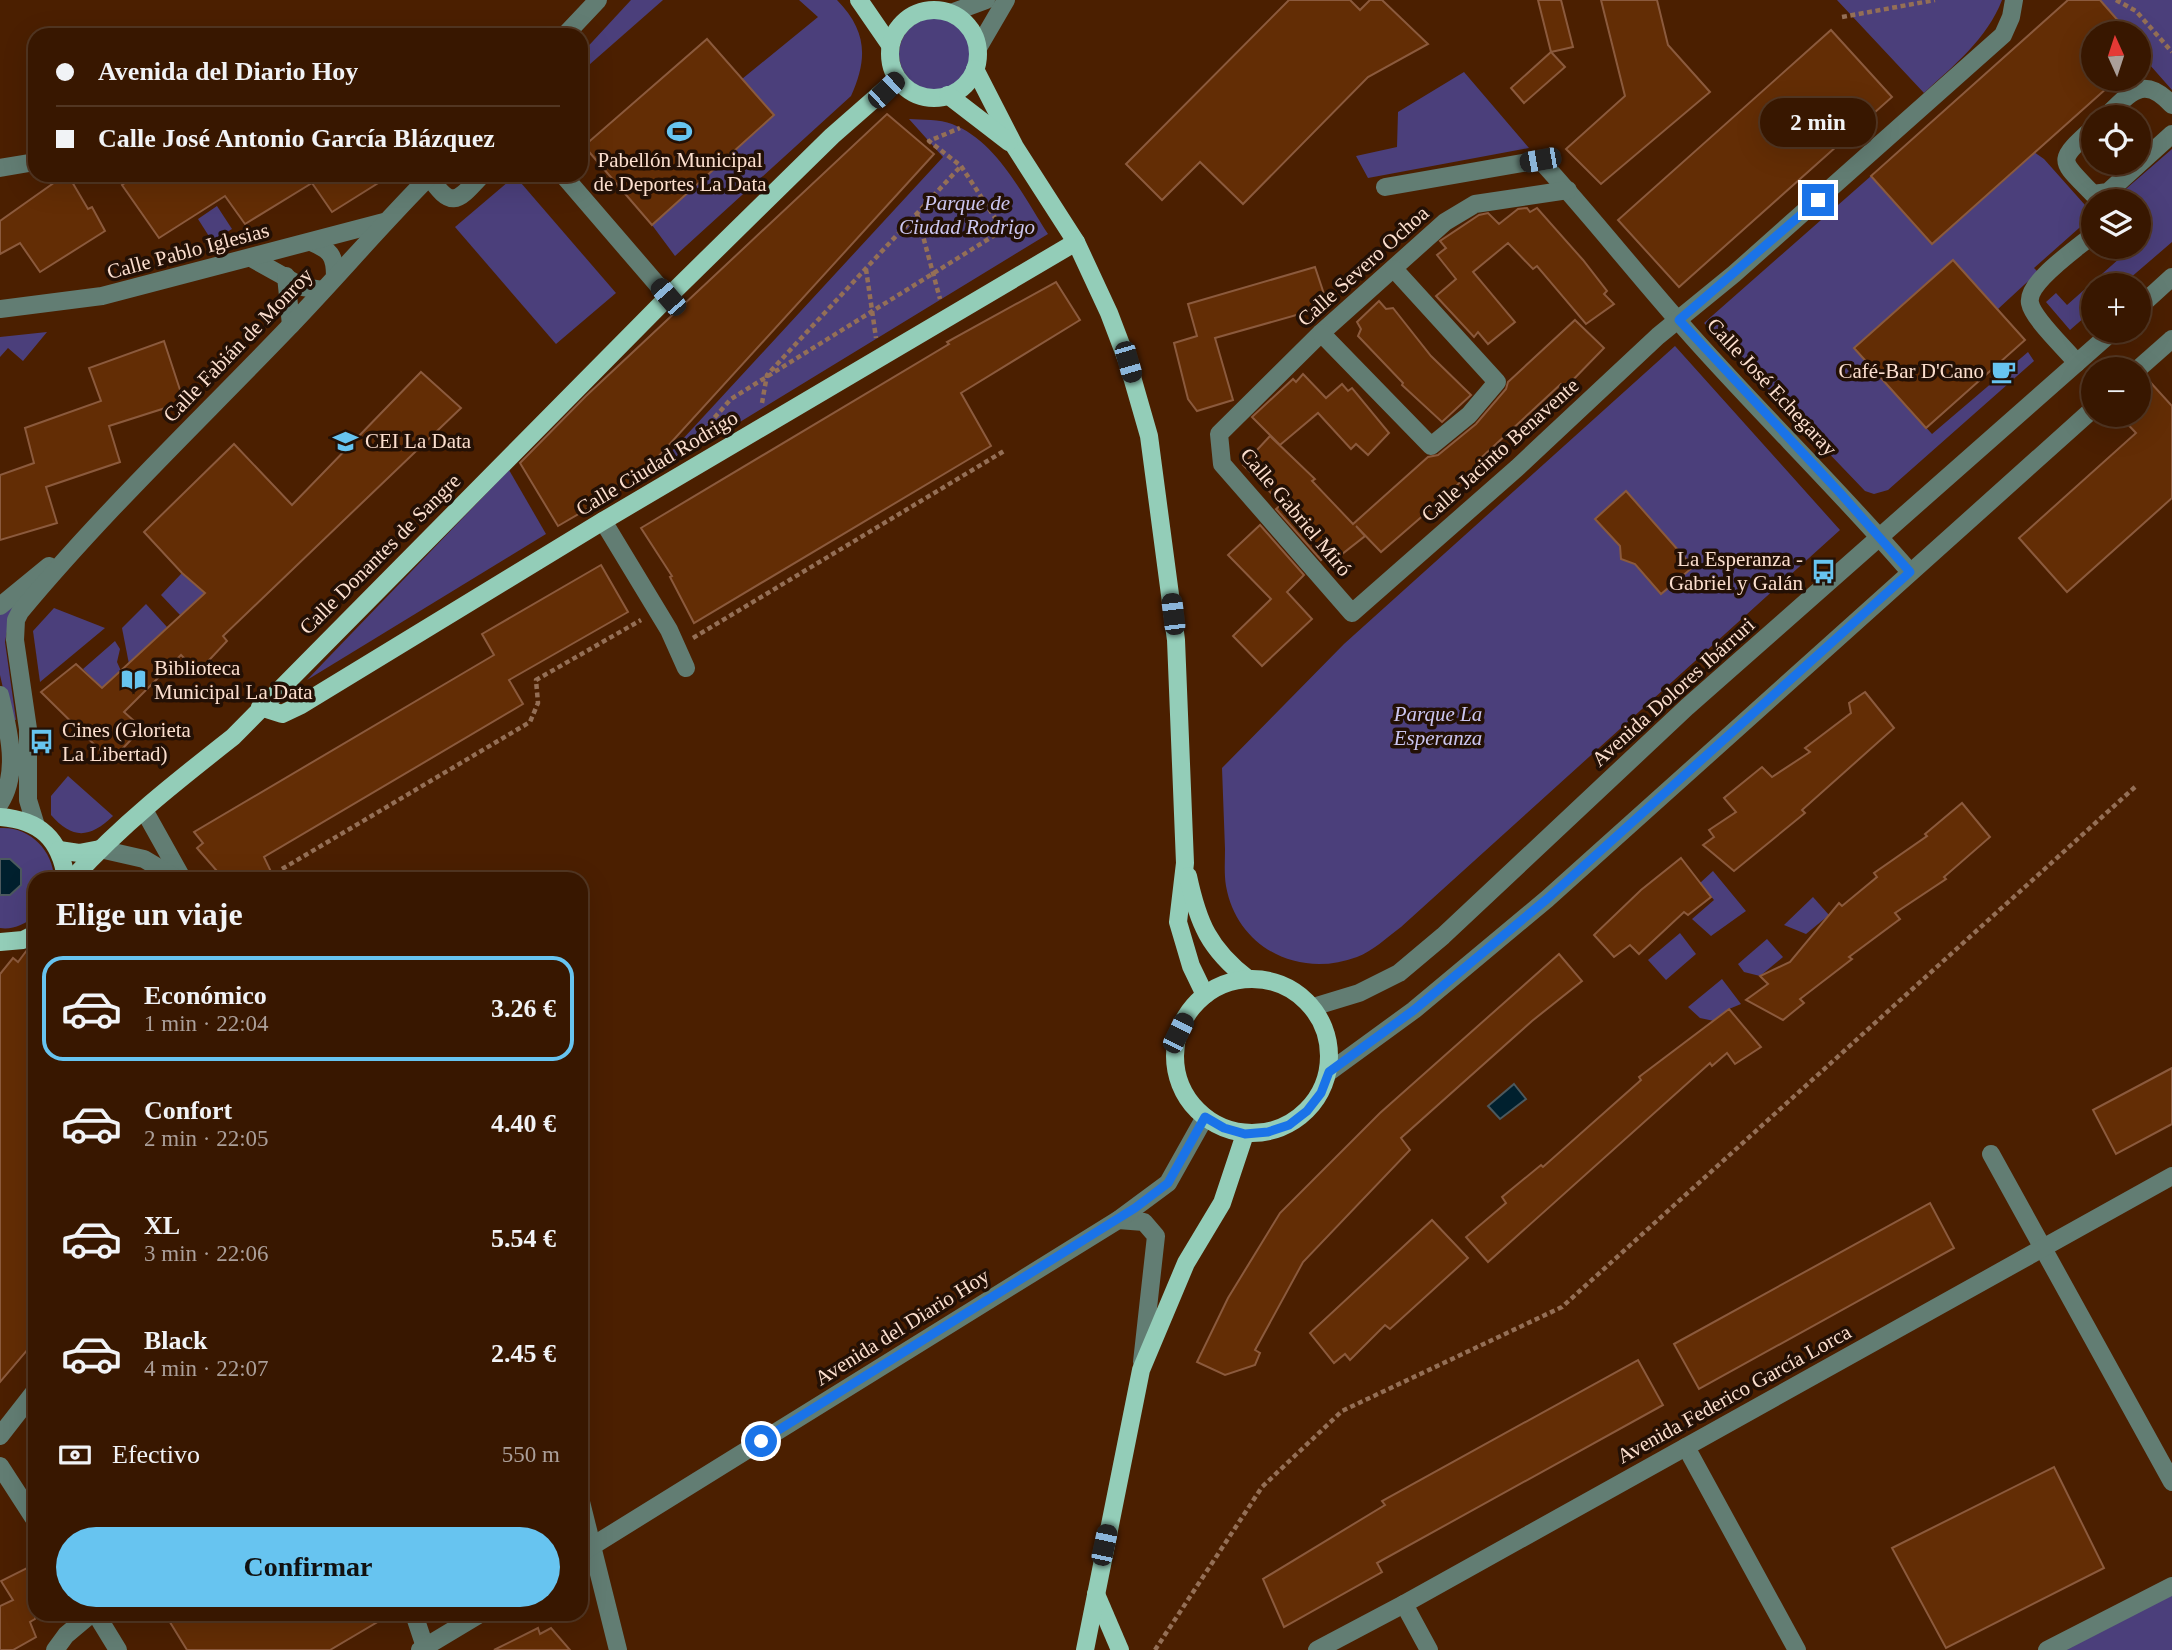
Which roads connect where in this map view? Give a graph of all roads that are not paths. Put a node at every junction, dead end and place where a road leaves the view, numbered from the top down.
1 (597, 0) edge
2 (859, 0) edge
3 (908, 0) edge
4 (986, 0) edge
5 (1006, 0) edge
6 (2014, 0) edge
7 (929, 10) junction
8 (951, 13) junction
9 (571, 28) edge
10 (891, 45) junction
11 (978, 48) junction
12 (975, 69) junction
13 (897, 79) junction
14 (948, 96) junction
15 (2118, 105) edge
16 (2172, 105) edge
17 (2172, 134) edge
18 (2081, 139) edge
19 (1015, 147) junction
20 (2151, 153) edge
21 (28, 163) edge
22 (0, 168) edge
23 (2127, 175) edge
24 (423, 182) edge
25 (434, 182) edge
26 (476, 182) edge
27 (569, 182) edge
28 (1385, 187) dead end
29 (1568, 190) junction
30 (384, 222) junction
31 (311, 242) junction
32 (1076, 242) junction
33 (2081, 244) edge
34 (251, 258) junction
35 (1394, 269) junction
36 (286, 276) junction
37 (335, 276) junction
38 (2172, 277) edge
39 (323, 290) junction
40 (2151, 296) edge
41 (668, 297) junction
42 (0, 309) edge
43 (1679, 320) junction
44 (291, 325) junction
45 (1321, 333) junction
46 (2172, 339) edge
47 (2100, 343) edge
48 (2151, 358) edge
49 (2077, 363) junction
50 (2081, 420) edge
51 (1219, 434) joint
52 (603, 521) junction
53 (1880, 537) junction
54 (77, 545) junction
55 (1910, 572) junction
56 (0, 606) edge
57 (1352, 613) joint
58 (687, 668) dead end
59 (0, 695) edge
60 (260, 707) junction
61 (0, 803) edge
62 (144, 810) junction
63 (0, 817) edge
64 (36, 826) junction
65 (100, 849) junction
66 (59, 850) junction
67 (1185, 863) junction
68 (64, 872) edge
69 (79, 872) edge
70 (166, 872) edge
71 (179, 872) edge
72 (28, 938) edge
73 (2, 943) edge
74 (1248, 979) junction
75 (1205, 995) junction
76 (1313, 1007) junction
77 (1329, 1072) junction
78 (1205, 1117) junction
79 (1245, 1134) junction
80 (1991, 1154) dead end
81 (2172, 1176) edge
82 (1118, 1220) junction
83 (2043, 1248) junction
84 (1141, 1370) junction
85 (28, 1400) edge
86 (0, 1436) edge
87 (1686, 1447) junction
88 (0, 1466) edge
89 (2172, 1482) edge
90 (28, 1509) edge
91 (588, 1548) edge
92 (588, 1552) edge
93 (2172, 1586) edge
94 (1096, 1594) junction
95 (1404, 1604) junction
96 (85, 1621) edge
97 (99, 1621) edge
98 (416, 1621) edge
99 (468, 1621) edge
100 (422, 1648) edge
101 (55, 1650) edge
102 (118, 1650) edge
103 (618, 1650) edge
104 (1085, 1650) edge
105 (1120, 1650) edge
106 (1317, 1650) edge
107 (1429, 1650) edge
108 (1797, 1650) edge
109 (2047, 1650) edge

1 - 9 street
2 - 10 main road
3 - 7 main road
4 - 8 street
5 - 11 street
6 - 43 street, Calle Jacinto Benavente
7 - 8 main road
7 - 10 main road
8 - 11 main road
10 - 13 main road
11 - 12 main road
12 - 14 main road
12 - 19 main road
13 - 14 main road
13 - 41 main road, Calle Donantes de Sangre
14 - 19 main road
15 - 16 street
17 - 20 street
18 - 23 street
19 - 32 main road
21 - 22 street
24 - 30 street, Calle Fabián de Monroy
25 - 26 street
27 - 41 street
28 - 29 street, Calle José Echegaray
29 - 35 street, Calle Severo Ochoa
29 - 43 street, Calle José Echegaray
30 - 31 street, Calle Pablo Iglesias
30 - 37 street, Calle Fabián de Monroy
31 - 34 street, Calle Pablo Iglesias
31 - 37 street
32 - 52 main road, Calle Ciudad Rodrigo
32 - 67 main road
33 - 49 street
34 - 36 street
34 - 42 street, Calle Pablo Iglesias
35 - 45 street, Calle Severo Ochoa
35 - 45 street
36 - 39 street
36 - 44 street
37 - 39 street, Calle Fabián de Monroy
38 - 40 street
39 - 44 street, Calle Fabián de Monroy
41 - 60 main road, Calle Donantes de Sangre
43 - 53 street, Calle José Echegaray
43 - 57 street, Calle Jacinto Benavente
44 - 54 street, Calle Fabián de Monroy
45 - 51 street, Calle Severo Ochoa
46 - 48 street
47 - 49 street, Avenida Dolores Ibárruri
49 - 53 street, Avenida Dolores Ibárruri
50 - 55 street
51 - 57 street, Calle Gabriel Miró
52 - 58 street
52 - 60 main road, Calle Ciudad Rodrigo
53 - 55 street, Calle José Echegaray
53 - 76 street, Avenida Dolores Ibárruri
54 - 56 street, Calle Fabián de Monroy
54 - 64 street, Calle Fabián de Monroy
55 - 77 street
59 - 61 street
60 - 62 main road, Calle Donantes de Sangre
62 - 65 main road, Calle Donantes de Sangre
62 - 71 street
63 - 64 main road
64 - 66 main road
65 - 66 main road
65 - 69 main road, Calle Donantes de Sangre
65 - 70 street
66 - 68 main road
67 - 74 main road
67 - 75 main road
72 - 73 main road
74 - 75 main road
74 - 76 main road
75 - 78 main road
76 - 77 main road
77 - 79 main road
78 - 79 main road
78 - 82 street, Avenida del Diario Hoy
79 - 84 main road
80 - 83 street
81 - 83 street, Avenida Federico García Lorca
82 - 84 street
82 - 91 street, Avenida del Diario Hoy
83 - 87 street, Avenida Federico García Lorca
83 - 89 street
84 - 94 main road
85 - 86 street
87 - 95 street, Avenida Federico García Lorca
87 - 108 street
88 - 90 street
92 - 103 street
93 - 109 street
94 - 104 main road
94 - 105 main road
95 - 106 street, Avenida Federico García Lorca
95 - 107 street
96 - 101 street
97 - 102 street
98 - 100 street
99 - 100 street

